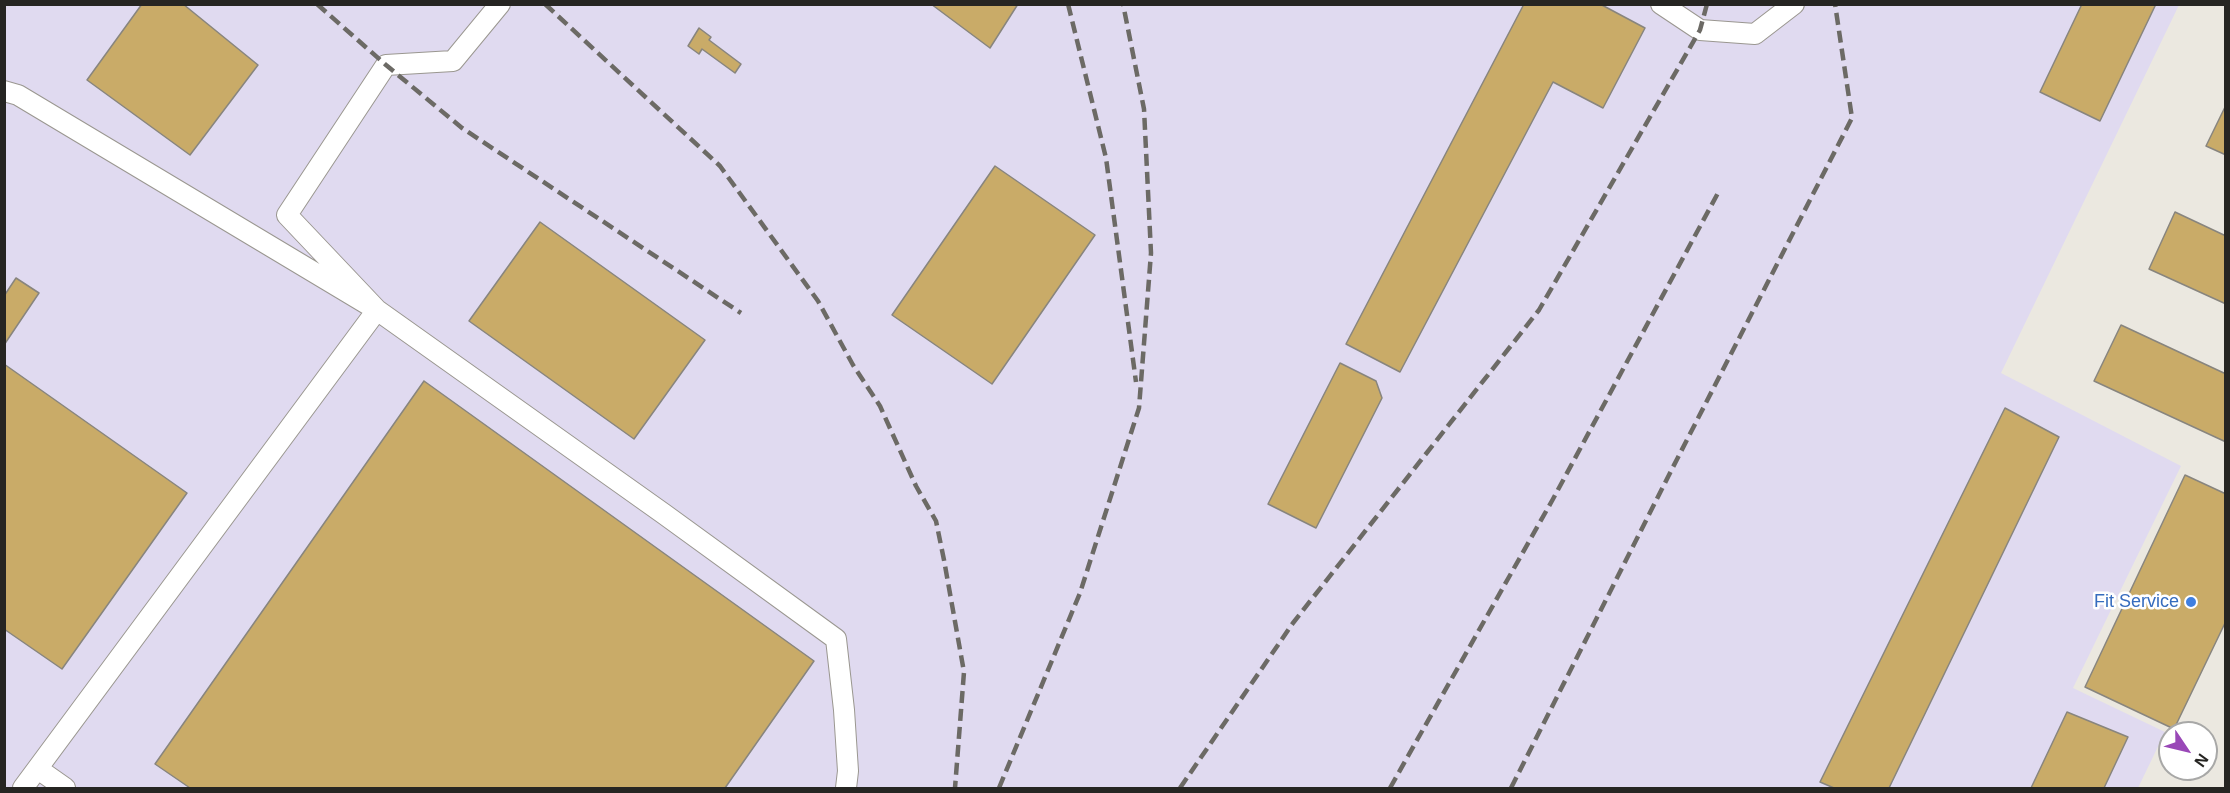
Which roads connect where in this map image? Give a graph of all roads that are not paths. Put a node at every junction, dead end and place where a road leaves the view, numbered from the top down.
1 (500, 4) edge
2 (1661, 4) edge
3 (1794, 4) edge
4 (4, 91) edge
5 (377, 310) junction
6 (38, 769) junction
7 (23, 789) edge
8 (65, 789) edge
9 (846, 789) edge

1 - 5 lane
2 - 3 lane
4 - 5 lane
5 - 6 lane
5 - 9 lane
6 - 7 lane
6 - 8 lane

